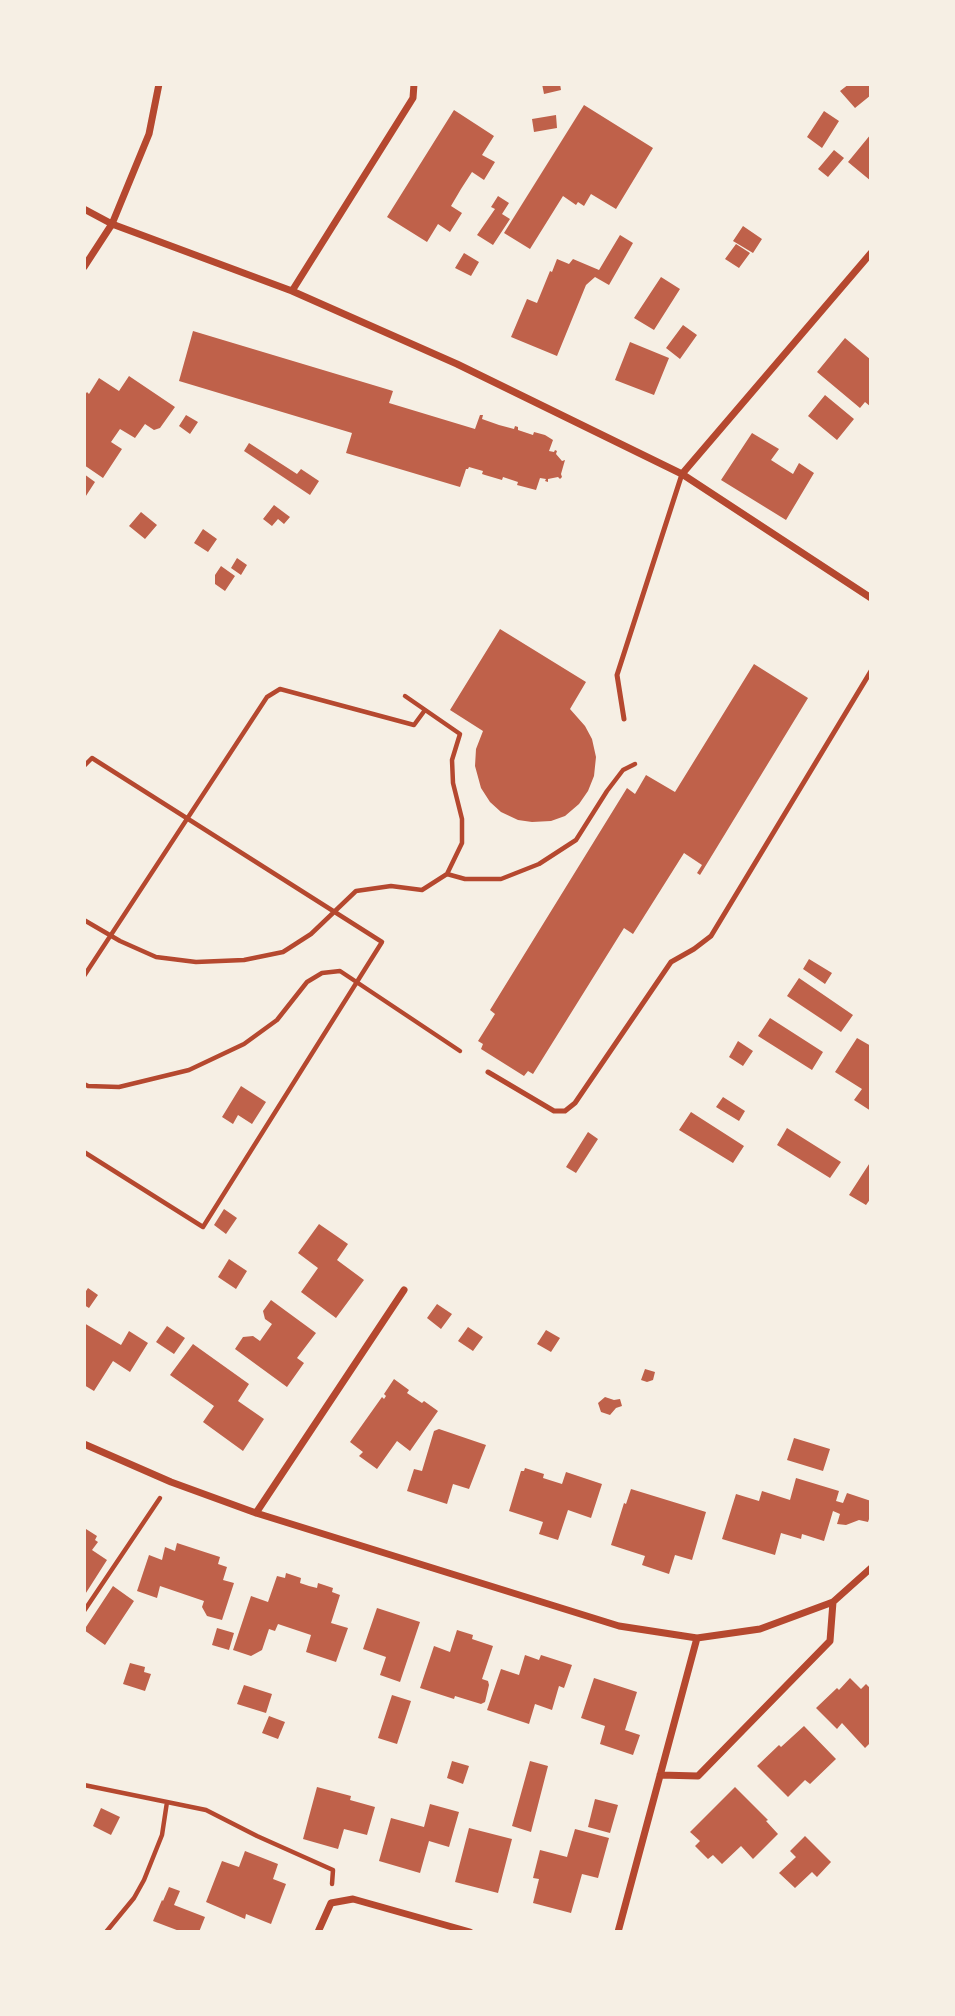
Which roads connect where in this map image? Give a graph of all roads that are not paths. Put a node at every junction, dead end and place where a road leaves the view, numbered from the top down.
1 (159, 84) edge
2 (414, 84) edge
3 (84, 209) edge
4 (112, 224) junction
5 (871, 253) edge
6 (84, 267) edge
7 (292, 291) junction
8 (682, 474) junction
9 (871, 598) edge
10 (871, 671) edge
11 (624, 719) dead end
12 (488, 1072) dead end
13 (404, 1290) dead end
14 (84, 1444) edge
15 (256, 1513) junction
16 (871, 1568) edge
17 (833, 1602) junction
18 (698, 1639) junction
19 (660, 1775) junction
20 (318, 1932) edge
21 (470, 1932) edge
22 (618, 1932) edge

1 - 4 street
2 - 7 street
3 - 4 street
4 - 6 street
4 - 7 street
5 - 8 street
7 - 8 street
8 - 9 street
8 - 11 lane
10 - 12 lane
13 - 15 street
14 - 15 street
15 - 18 street
16 - 17 street
17 - 18 street
17 - 19 street
18 - 19 street
19 - 22 street
20 - 21 street

